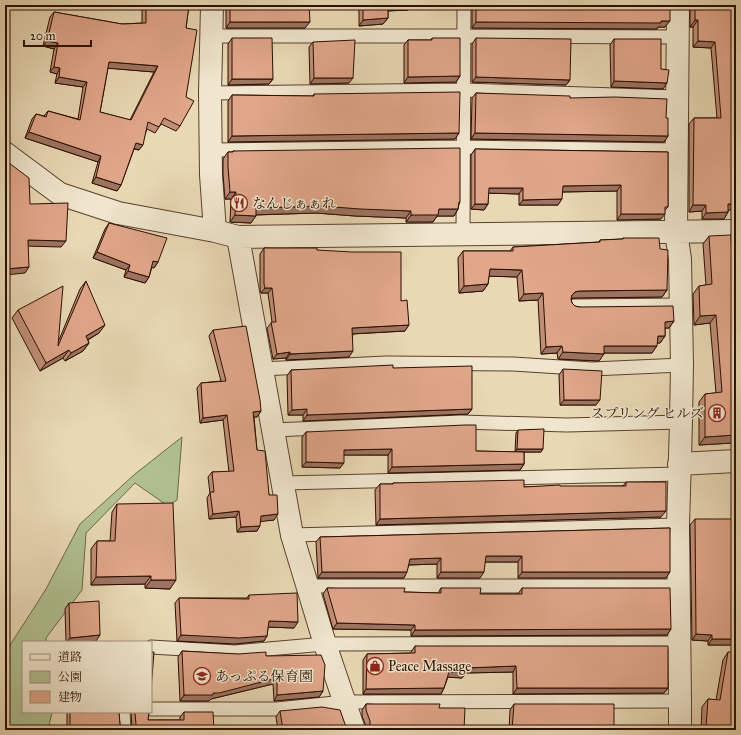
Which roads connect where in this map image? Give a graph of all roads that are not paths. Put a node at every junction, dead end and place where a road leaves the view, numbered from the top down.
1 (212, 5) edge
2 (464, 5) edge
3 (678, 5) edge
4 (211, 36) junction
5 (464, 36) junction
6 (678, 37) junction
7 (464, 90) junction
8 (210, 93) junction
9 (677, 97) junction
10 (463, 147) junction
11 (211, 150) junction
12 (676, 150) junction
13 (5, 153) edge
14 (215, 231) junction
15 (736, 231) edge
16 (676, 232) junction
17 (463, 234) junction
18 (238, 237) junction
19 (681, 305) junction
20 (574, 306) edge
21 (682, 365) junction
22 (261, 369) junction
23 (681, 422) junction
24 (273, 430) junction
25 (736, 461) edge
26 (679, 469) junction
27 (283, 483) junction
28 (678, 526) junction
29 (292, 535) junction
30 (308, 586) junction
31 (678, 586) junction
32 (679, 643) junction
33 (325, 644) junction
34 (152, 647) edge
35 (680, 701) junction
36 (344, 702) junction
37 (152, 710) edge
38 (123, 713) edge
39 (124, 730) edge
40 (354, 730) edge
41 (680, 730) edge

1 - 4 street
2 - 5 lane
3 - 6 street
4 - 5 lane
4 - 8 street
5 - 6 lane
5 - 7 lane
6 - 9 street
7 - 8 lane
7 - 9 lane
7 - 10 lane
8 - 11 street
9 - 12 street
10 - 11 lane
10 - 12 lane
10 - 17 lane
11 - 14 street
12 - 16 street
13 - 14 street
14 - 18 street
15 - 16 street
16 - 17 street
16 - 19 street
17 - 18 street
18 - 22 street
19 - 20 lane
19 - 21 street
21 - 22 lane
21 - 23 street
22 - 24 street
23 - 24 lane
23 - 26 street
24 - 27 street
25 - 26 street
26 - 27 lane
26 - 28 street
27 - 29 street
28 - 29 lane
28 - 31 street
29 - 30 street
30 - 31 lane
30 - 33 street
31 - 32 street
32 - 33 lane
32 - 35 street
33 - 34 lane
33 - 36 street
35 - 36 lane
35 - 41 street
36 - 37 lane
36 - 40 street
38 - 39 lane

